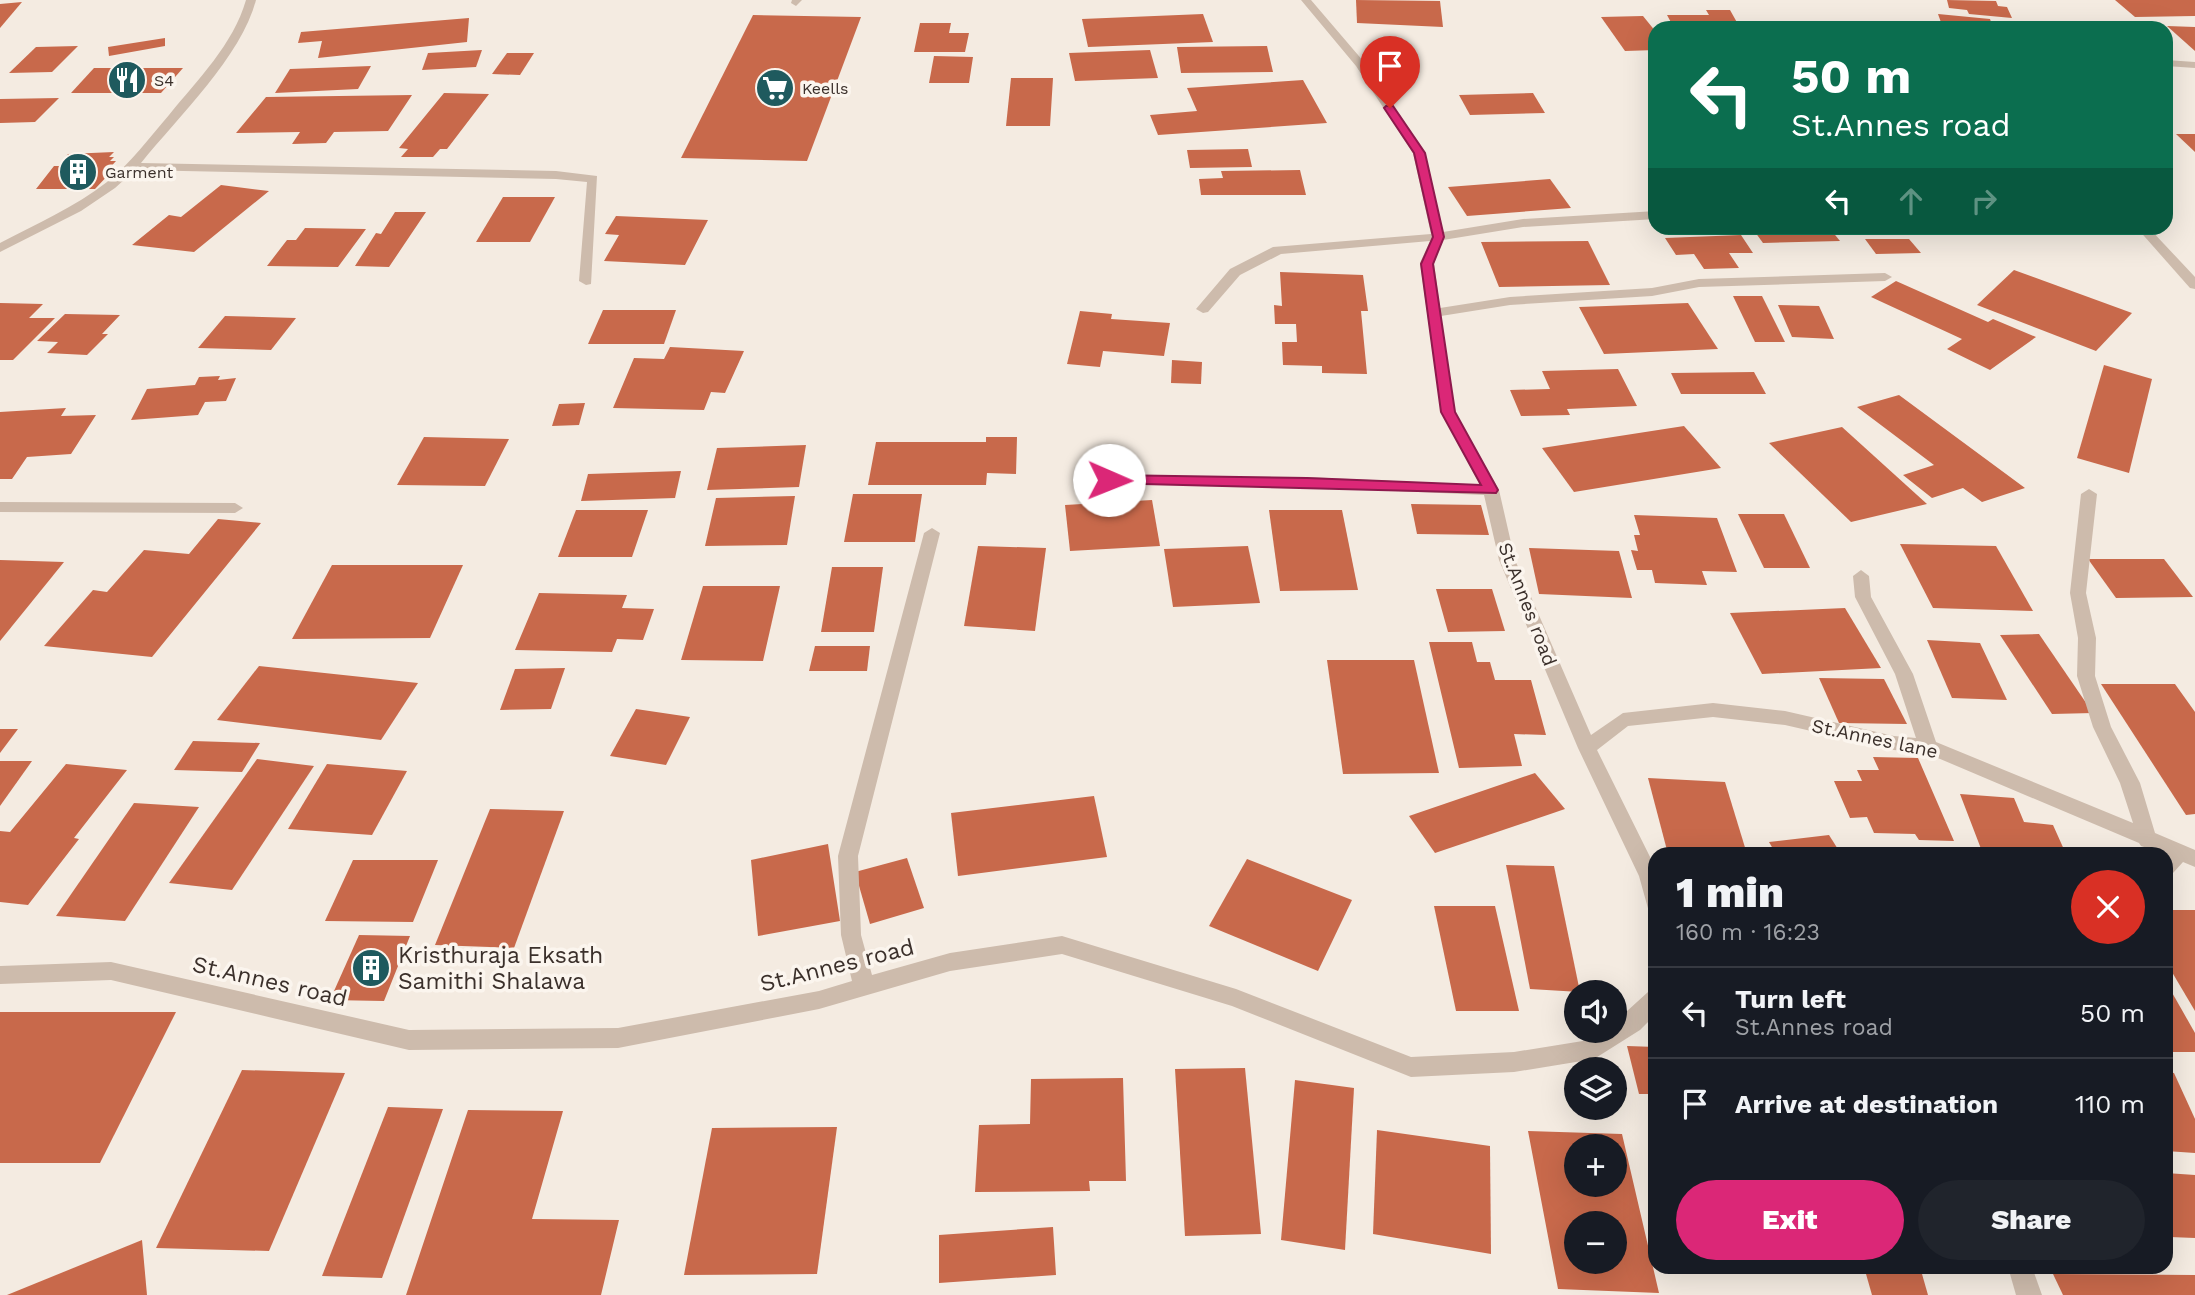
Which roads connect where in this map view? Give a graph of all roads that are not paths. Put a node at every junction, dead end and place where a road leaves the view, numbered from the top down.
1 (251, 0) edge
2 (1306, 0) edge
3 (2173, 63) edge
4 (2195, 65) edge
5 (132, 166) junction
6 (1648, 215) edge
7 (2149, 235) edge
8 (1438, 237) junction
9 (0, 248) edge
10 (1885, 277) dead end
11 (586, 281) dead end
12 (2195, 285) edge
13 (1203, 309) dead end
14 (1434, 313) junction
15 (1109, 480) dead end
16 (1491, 490) junction
17 (2089, 495) dead end
18 (0, 507) edge
19 (235, 508) dead end
20 (932, 534) dead end
21 (1861, 576) dead end
22 (1928, 746) junction
23 (1587, 748) junction
24 (2148, 841) junction
25 (2158, 847) edge
26 (1648, 874) edge
27 (0, 975) edge
28 (865, 988) junction
29 (1648, 1007) edge
30 (2022, 1274) edge
31 (2029, 1295) edge

1 - 5 street
2 - 8 street, St.Annes road
3 - 4 street
5 - 9 street
5 - 11 street
6 - 8 street
7 - 12 street
8 - 13 street
8 - 14 street, St.Annes road
10 - 14 street
14 - 16 street, St.Annes road
15 - 16 street
16 - 23 street, St.Annes road
17 - 24 street
18 - 19 street
20 - 28 street
21 - 22 street
22 - 23 street, St.Annes lane
22 - 24 street, St.Annes lane
23 - 26 street, St.Annes road
24 - 25 street, St.Annes lane
27 - 28 street, St.Annes road
28 - 29 street, St.Annes road
30 - 31 street

